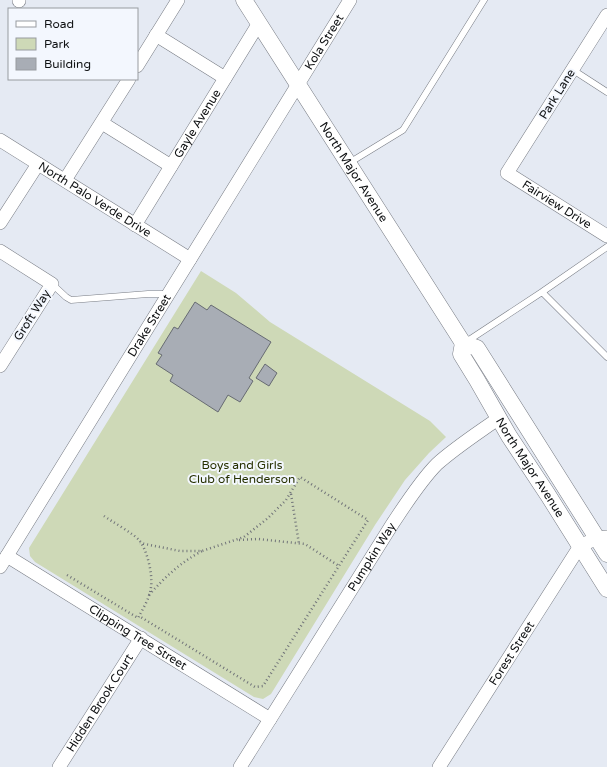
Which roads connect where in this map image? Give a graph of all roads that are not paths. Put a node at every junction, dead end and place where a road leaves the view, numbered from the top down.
1 (178, 0) edge
2 (244, 0) edge
3 (350, 0) edge
4 (484, 0) edge
5 (607, 14) edge
6 (259, 23) junction
7 (156, 35) junction
8 (138, 64) edge
9 (573, 70) junction
10 (225, 78) junction
11 (128, 80) edge
12 (298, 84) junction
13 (607, 92) edge
14 (102, 123) junction
15 (0, 140) edge
16 (348, 163) junction
17 (38, 164) junction
18 (171, 166) junction
19 (507, 173) joint
20 (65, 180) junction
21 (0, 224) edge
22 (135, 225) junction
23 (607, 236) edge
24 (607, 247) edge
25 (0, 251) edge
26 (190, 259) junction
27 (52, 284) junction
28 (542, 292) junction
29 (168, 294) junction
30 (463, 344) junction
31 (607, 357) edge
32 (0, 366) edge
33 (499, 418) junction
34 (593, 541) edge
35 (607, 554) edge
36 (3, 562) edge
37 (607, 589) edge
38 (141, 638) junction
39 (270, 718) junction
40 (59, 767) edge
41 (240, 767) edge
42 (439, 767) edge

1 - 7 street
2 - 6 street, North Major Avenue
3 - 12 street, Kola Street
4 - 16 lane
5 - 9 street, Park Lane
6 - 10 street, Gayle Avenue
6 - 12 street, North Major Avenue
7 - 8 street
7 - 10 street
9 - 13 lane
9 - 19 street, Park Lane
10 - 18 street, Gayle Avenue
11 - 14 street
12 - 16 street, North Major Avenue
12 - 26 street, Drake Street
14 - 18 street
14 - 20 street
15 - 17 street, North Palo Verde Drive
16 - 30 street, North Major Avenue
17 - 20 street, North Palo Verde Drive
17 - 21 street
18 - 22 street, Gayle Avenue
19 - 23 street, Fairview Drive
20 - 22 street, North Palo Verde Drive
22 - 26 street, North Palo Verde Drive
24 - 28 lane
25 - 27 street
26 - 29 street, Drake Street
27 - 29 lane
27 - 32 street, Groft Way
28 - 30 lane
28 - 31 lane
29 - 36 street, Drake Street
30 - 33 street, North Major Avenue
30 - 34 street, North Major Avenue
33 - 34 street, North Major Avenue
33 - 39 street, Pumpkin Way
34 - 35 street, North Major Avenue
34 - 37 street, North Major Avenue
34 - 42 street, Forest Street
36 - 38 street, Clipping Tree Street
38 - 39 street, Clipping Tree Street
38 - 40 street, Hidden Brook Court
39 - 41 street, Pumpkin Way

